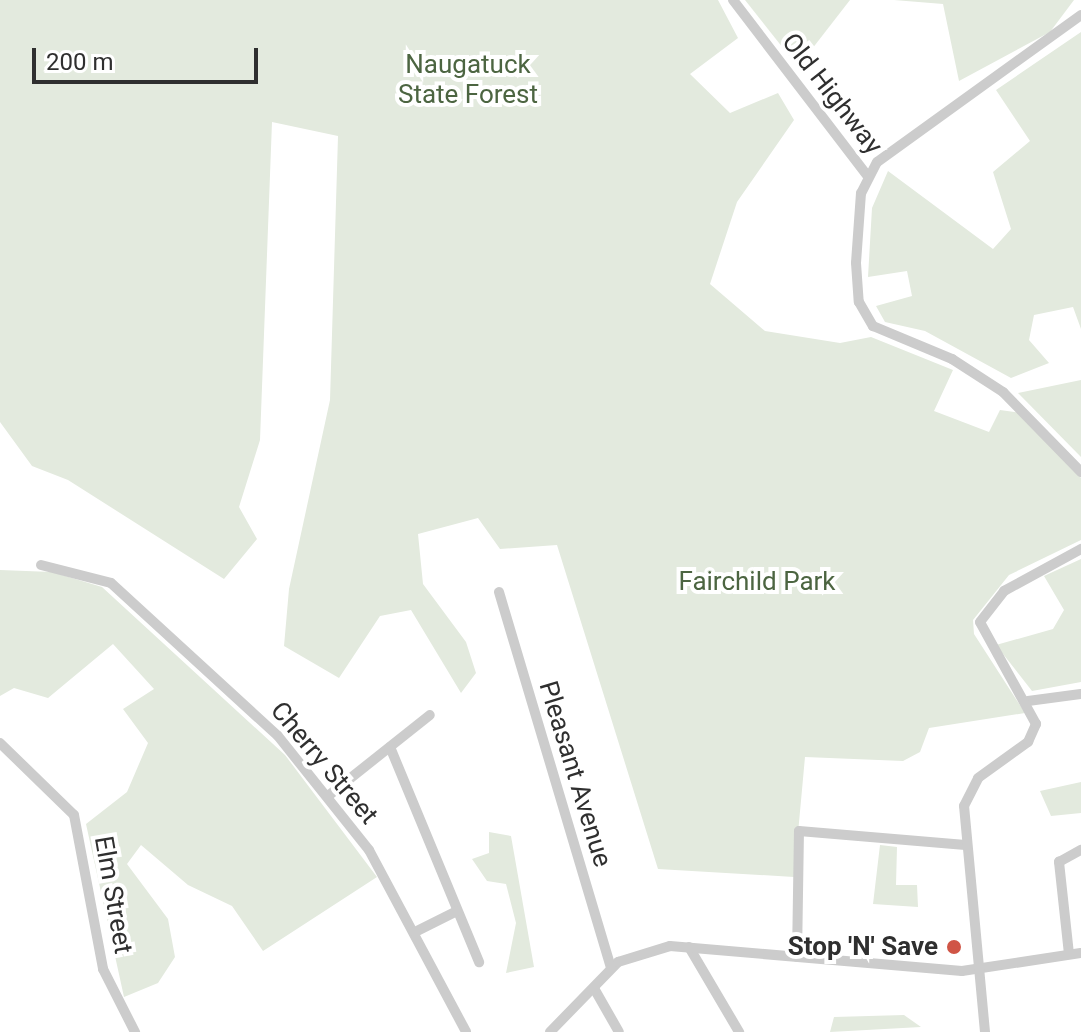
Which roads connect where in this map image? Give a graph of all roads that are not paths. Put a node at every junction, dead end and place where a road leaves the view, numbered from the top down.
1 (733, 0) edge
2 (1081, 15) edge
3 (867, 175) junction
4 (1081, 472) edge
5 (1081, 549) edge
6 (41, 565) dead end
7 (499, 592) dead end
8 (1081, 694) edge
9 (1028, 701) junction
10 (430, 715) dead end
11 (0, 743) edge
12 (390, 747) junction
13 (328, 796) junction
14 (965, 845) junction
15 (1081, 850) edge
16 (457, 911) junction
17 (415, 932) junction
18 (689, 947) junction
19 (1075, 953) edge
20 (797, 957) junction
21 (479, 962) dead end
22 (977, 965) junction
23 (611, 967) junction
24 (595, 990) junction
25 (135, 1032) edge
26 (466, 1032) edge
27 (550, 1032) edge
28 (619, 1032) edge
29 (739, 1032) edge
30 (985, 1032) edge

1 - 3 street, Old Highway
2 - 3 street
3 - 4 street
5 - 9 street
6 - 13 street, Cherry Street
7 - 23 street, Pleasant Avenue
8 - 9 street
9 - 14 street
10 - 12 street
11 - 25 street, Elm Street
12 - 13 street
12 - 16 street
13 - 17 street, Cherry Street
14 - 20 street
14 - 22 street
15 - 19 street
16 - 17 street
16 - 21 street
17 - 26 street, Cherry Street
18 - 20 street
18 - 23 street
18 - 29 street
19 - 22 street
20 - 22 street
22 - 30 street
23 - 24 street
24 - 27 street
24 - 28 street

